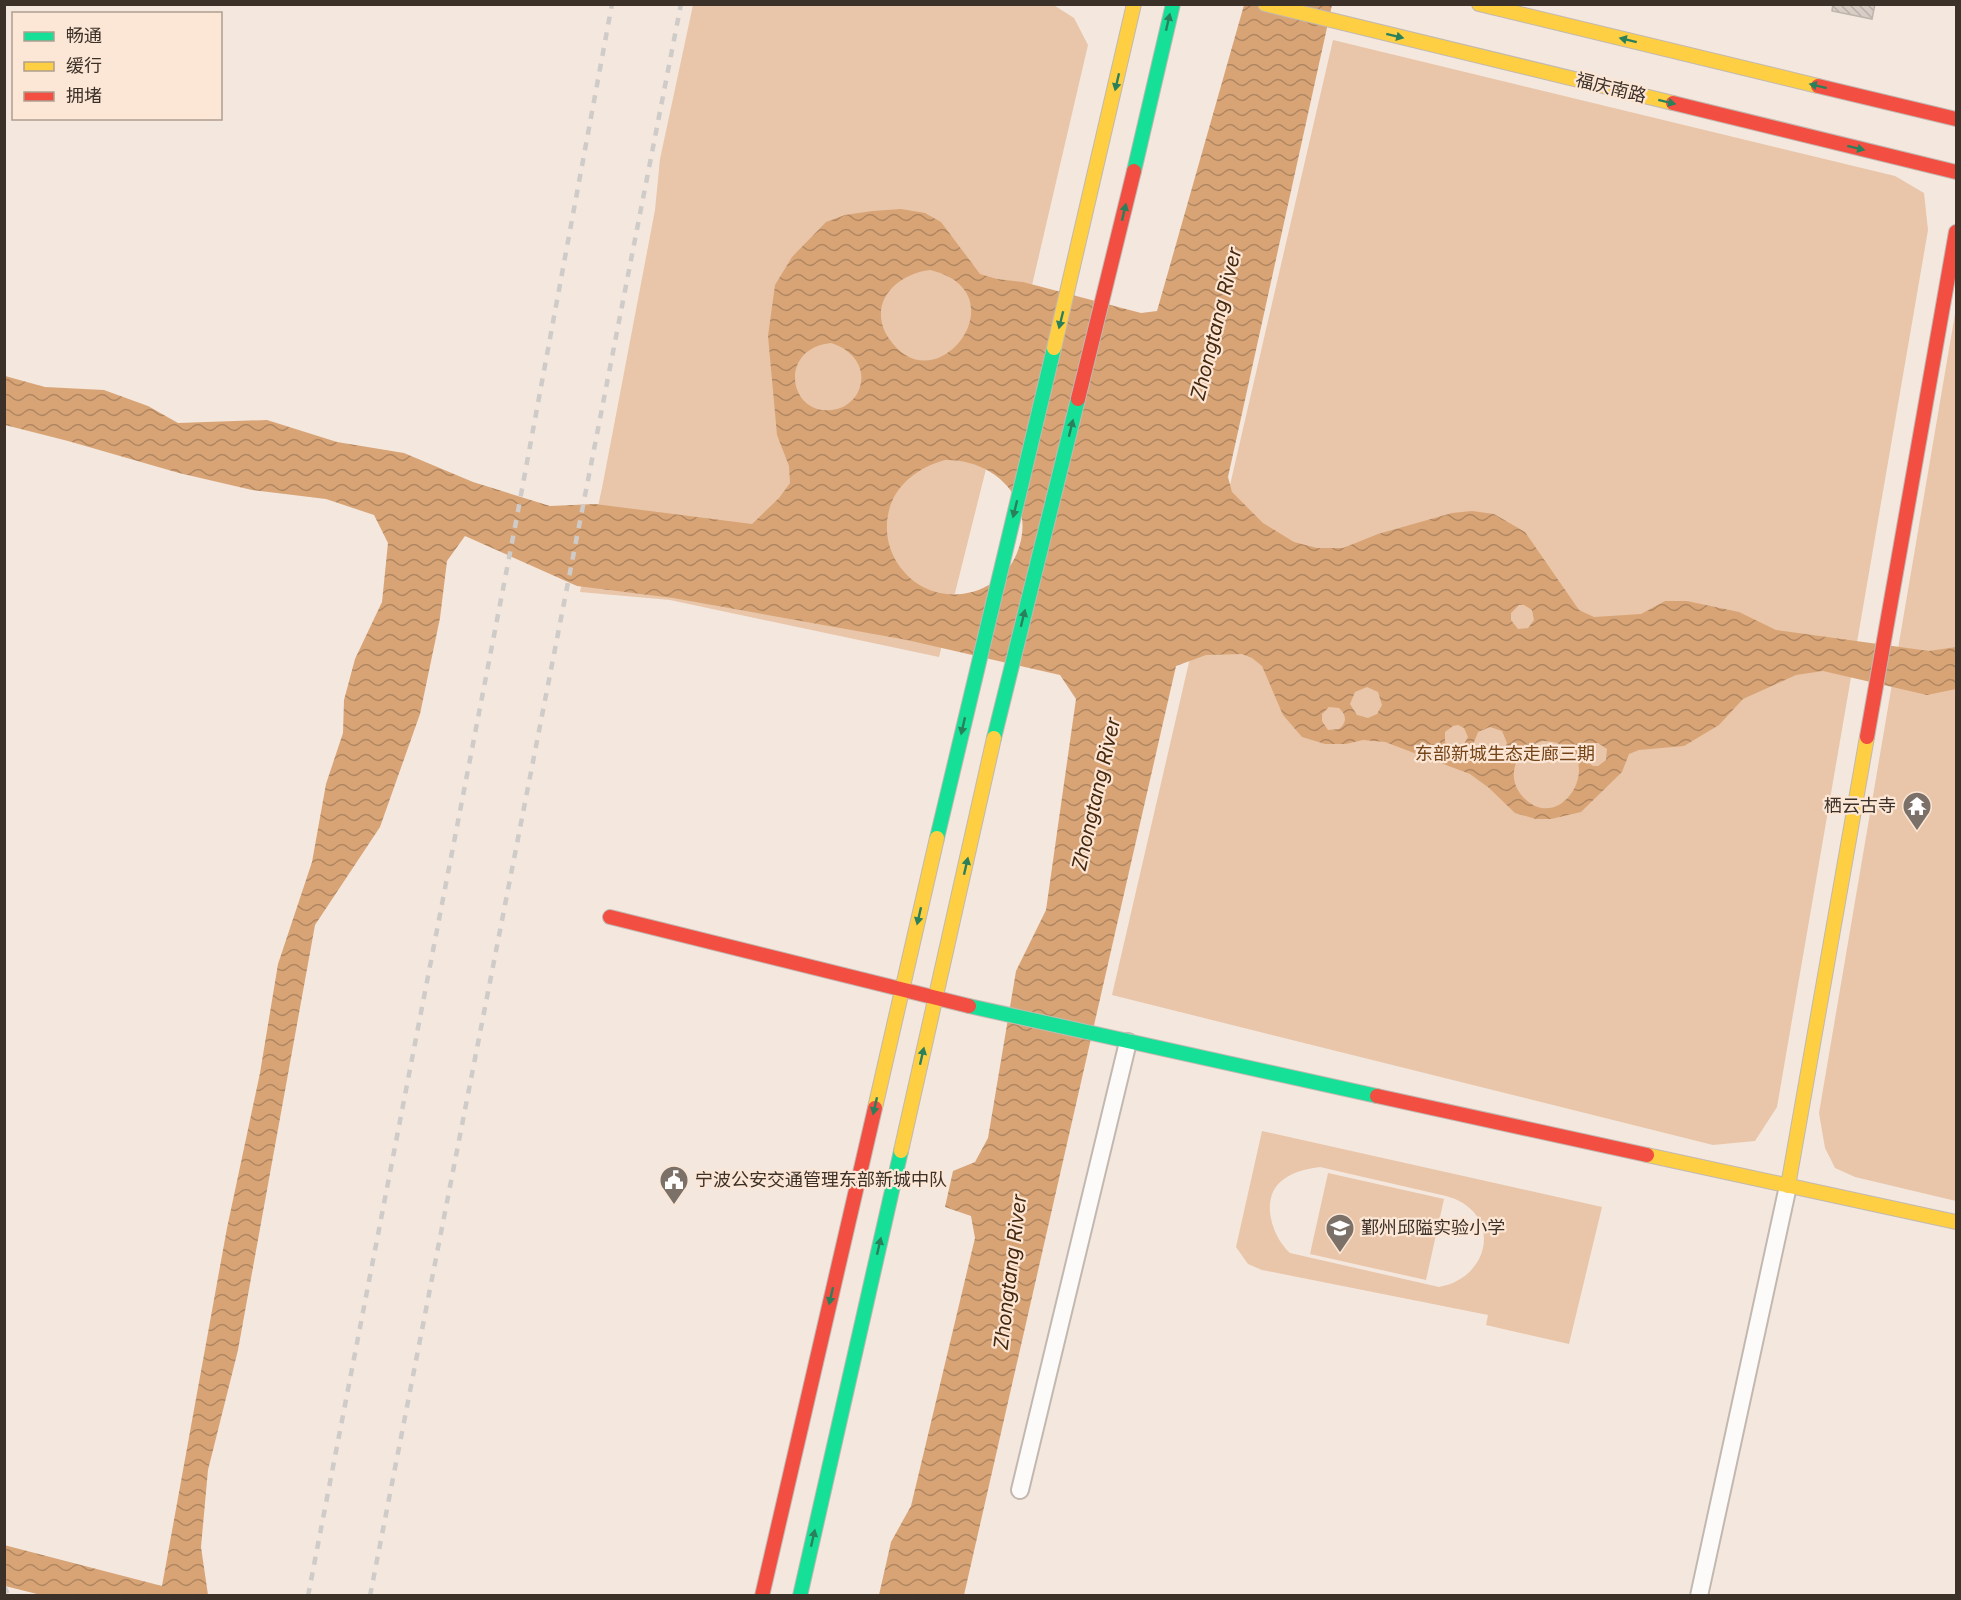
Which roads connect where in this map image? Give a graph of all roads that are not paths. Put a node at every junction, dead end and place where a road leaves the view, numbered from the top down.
1 (1134, 4) edge
2 (1173, 4) edge
3 (1264, 4) edge
4 (1479, 4) edge
5 (1956, 119) edge
6 (1956, 172) edge
7 (1956, 232) edge
8 (610, 917) dead end
9 (901, 991) junction
10 (935, 998) junction
11 (1124, 1041) junction
12 (1788, 1186) junction
13 (1956, 1222) edge
14 (1020, 1490) dead end
15 (762, 1596) edge
16 (800, 1596) edge
17 (1699, 1596) edge

1 -> 9 main road
10 -> 2 main road
3 -> 6 main road, 福庆南路
5 -> 4 main road
7 - 12 main road
8 - 9 main road
9 - 10 main road
9 -> 15 main road
10 - 11 main road
16 -> 10 main road
11 - 12 main road
11 - 14 street
12 - 13 main road
12 - 17 street

